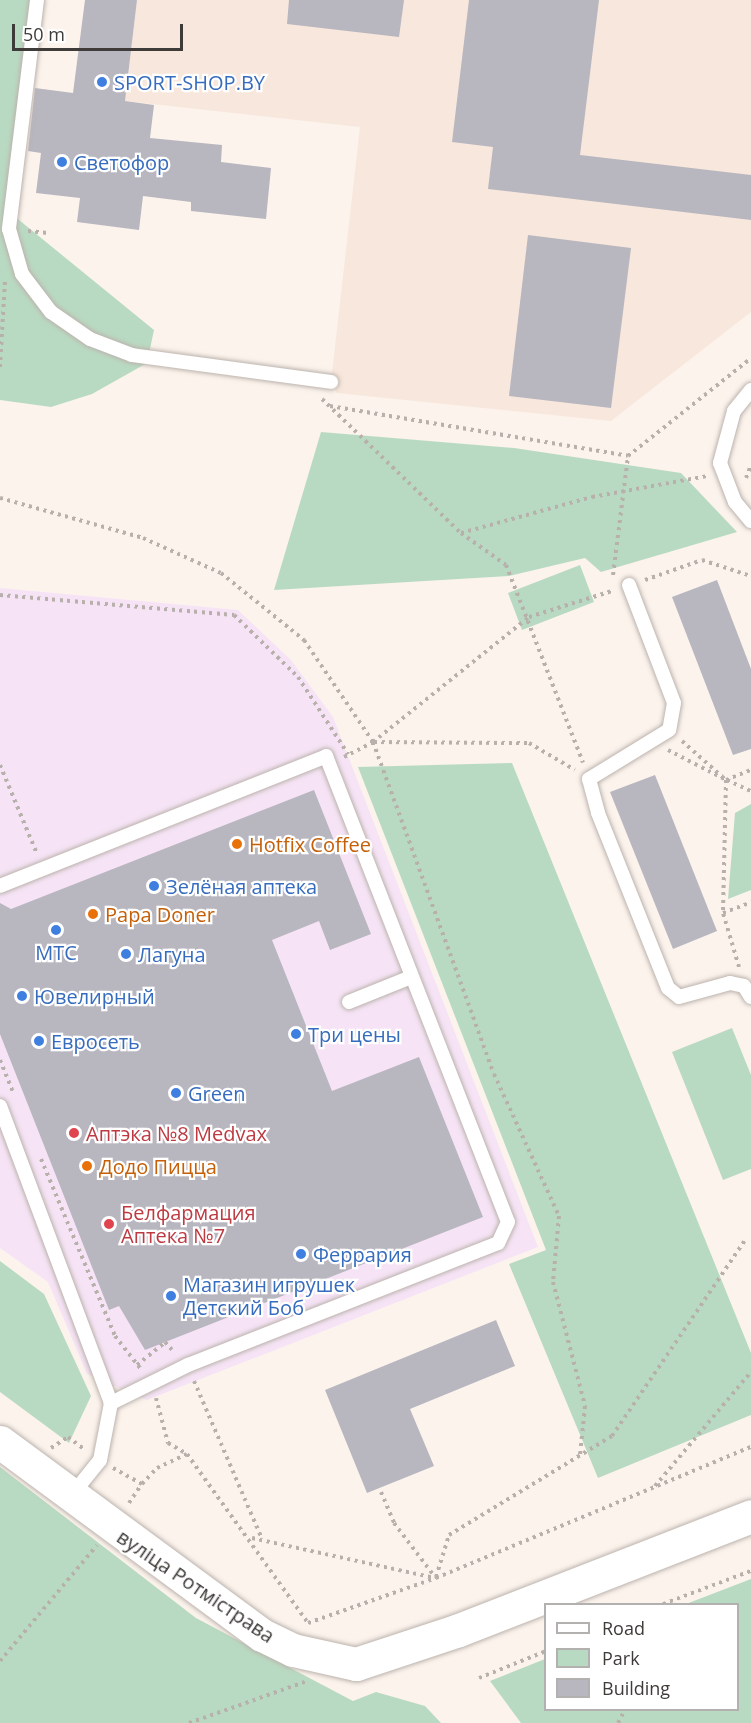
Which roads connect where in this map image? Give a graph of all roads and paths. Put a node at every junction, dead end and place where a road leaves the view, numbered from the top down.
1 (37, 0) edge
2 (6, 275) dead end
3 (751, 358) edge
4 (0, 367) edge
5 (301, 379) junction
6 (331, 382) dead end
7 (751, 390) edge
8 (330, 406) junction
9 (628, 456) junction
10 (750, 468) edge
11 (724, 473) junction
12 (623, 492) junction
13 (0, 498) edge
14 (751, 521) edge
15 (461, 533) junction
16 (751, 576) edge
17 (629, 585) junction
18 (611, 591) junction
19 (0, 595) edge
20 (529, 617) junction
21 (669, 730) junction
22 (373, 741) junction
23 (650, 742) junction
24 (348, 754) dead end
25 (0, 765) edge
26 (751, 770) edge
27 (590, 779) junction
28 (726, 780) junction
29 (751, 790) edge
30 (43, 869) junction
31 (0, 886) edge
32 (751, 902) edge
33 (723, 913) junction
34 (411, 977) junction
35 (748, 991) edge
36 (349, 1002) dead end
37 (0, 1060) edge
38 (18, 1104) dead end
39 (0, 1106) edge
40 (37, 1148) dead end
41 (745, 1240) dead end
42 (137, 1365) junction
43 (188, 1365) junction
44 (751, 1372) edge
45 (150, 1380) junction
46 (111, 1403) junction
47 (0, 1442) edge
48 (751, 1447) edge
49 (46, 1451) dead end
50 (187, 1454) junction
51 (580, 1455) junction
52 (100, 1460) junction
53 (654, 1488) junction
54 (381, 1492) dead end
55 (71, 1496) junction
56 (751, 1516) edge
57 (251, 1538) junction
58 (262, 1539) junction
59 (95, 1548) dead end
60 (751, 1571) edge
61 (436, 1578) junction
62 (681, 1597) junction
63 (668, 1603) edge
64 (679, 1603) edge
65 (544, 1652) edge
66 (1, 1660) edge
67 (479, 1678) dead end
68 (312, 1680) dead end
69 (189, 1723) edge

1 - 5 lane
2 - 4 path
3 - 9 path
5 - 6 lane
5 - 8 path
7 - 11 lane
8 - 9 path
8 - 15 path
9 - 12 path
10 - 11 path
11 - 12 path
11 - 14 lane
12 - 15 path
12 - 18 path
13 - 22 path
15 - 20 path
16 - 17 path
17 - 18 path
17 - 21 lane
18 - 20 path
19 - 24 path
20 - 22 path
20 - 27 path
21 - 23 lane
21 - 28 path
22 - 27 path
22 - 51 path
23 - 27 lane
23 - 28 path
25 - 30 path
26 - 28 path
27 - 35 lane
28 - 29 path
28 - 33 path
30 - 31 lane
30 - 34 lane
32 - 33 path
33 - 35 path
34 - 36 lane
34 - 43 lane
37 - 38 path
39 - 46 lane
40 - 42 path
41 - 51 path
42 - 43 path
42 - 45 path
43 - 45 lane
43 - 58 path
44 - 53 path
45 - 46 lane
45 - 50 path
46 - 52 lane
47 - 55 street, вуліца Ротмістрава
48 - 53 path
49 - 52 path
50 - 52 path
50 - 57 path
51 - 61 path
52 - 55 lane
53 - 61 path
54 - 61 path
55 - 56 street, вуліца Ротмістрава
57 - 58 path
57 - 61 path
58 - 61 path
59 - 66 path
60 - 62 path
62 - 63 path
62 - 64 path
65 - 67 path
68 - 69 path

